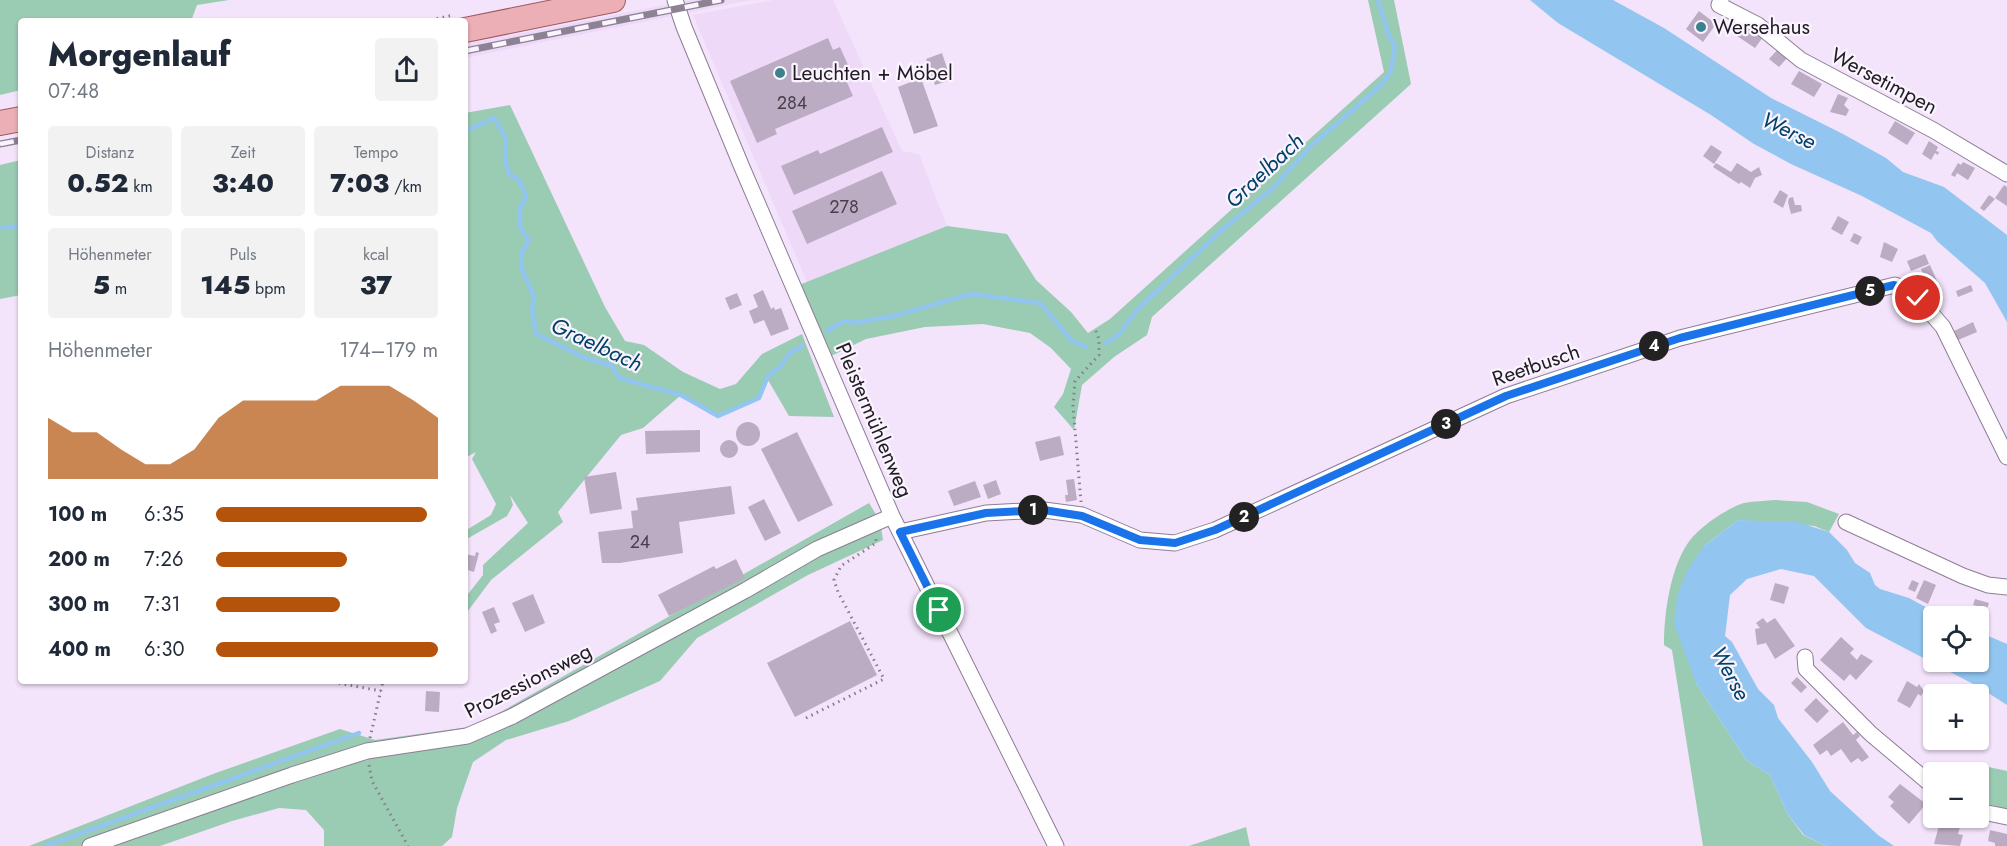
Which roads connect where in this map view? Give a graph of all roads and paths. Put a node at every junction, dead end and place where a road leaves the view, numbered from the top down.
1 (613, 0) edge
2 (675, 0) edge
3 (1721, 0) edge
4 (468, 29) edge
5 (18, 120) edge
6 (0, 123) edge
7 (2007, 174) edge
8 (1095, 329) dead end
9 (2007, 457) edge
10 (1082, 516) junction
11 (886, 518) junction
12 (1846, 522) dead end
13 (900, 532) junction
14 (2007, 587) edge
15 (1805, 657) dead end
16 (343, 684) edge
17 (382, 684) edge
18 (381, 691) junction
19 (807, 718) dead end
20 (367, 751) junction
21 (371, 775) dead end
22 (1923, 778) edge
23 (1989, 814) edge
24 (2007, 818) edge
25 (90, 846) edge
26 (408, 846) edge
27 (1056, 846) edge

1 - 4 main road
2 - 11 street, Pleistermühlenweg
3 - 7 street, Wersetimpen
5 - 6 main road
8 - 10 path
9 - 10 street, Reetbusch
10 - 13 street, Reetbusch
11 - 13 street, Pleistermühlenweg
11 - 19 path
11 - 20 street, Prozessionsweg
12 - 14 street
13 - 27 street, Pleistermühlenweg
15 - 22 street
16 - 18 path
17 - 18 path
18 - 20 path
20 - 25 street, Prozessionsweg
21 - 26 path
23 - 24 street

